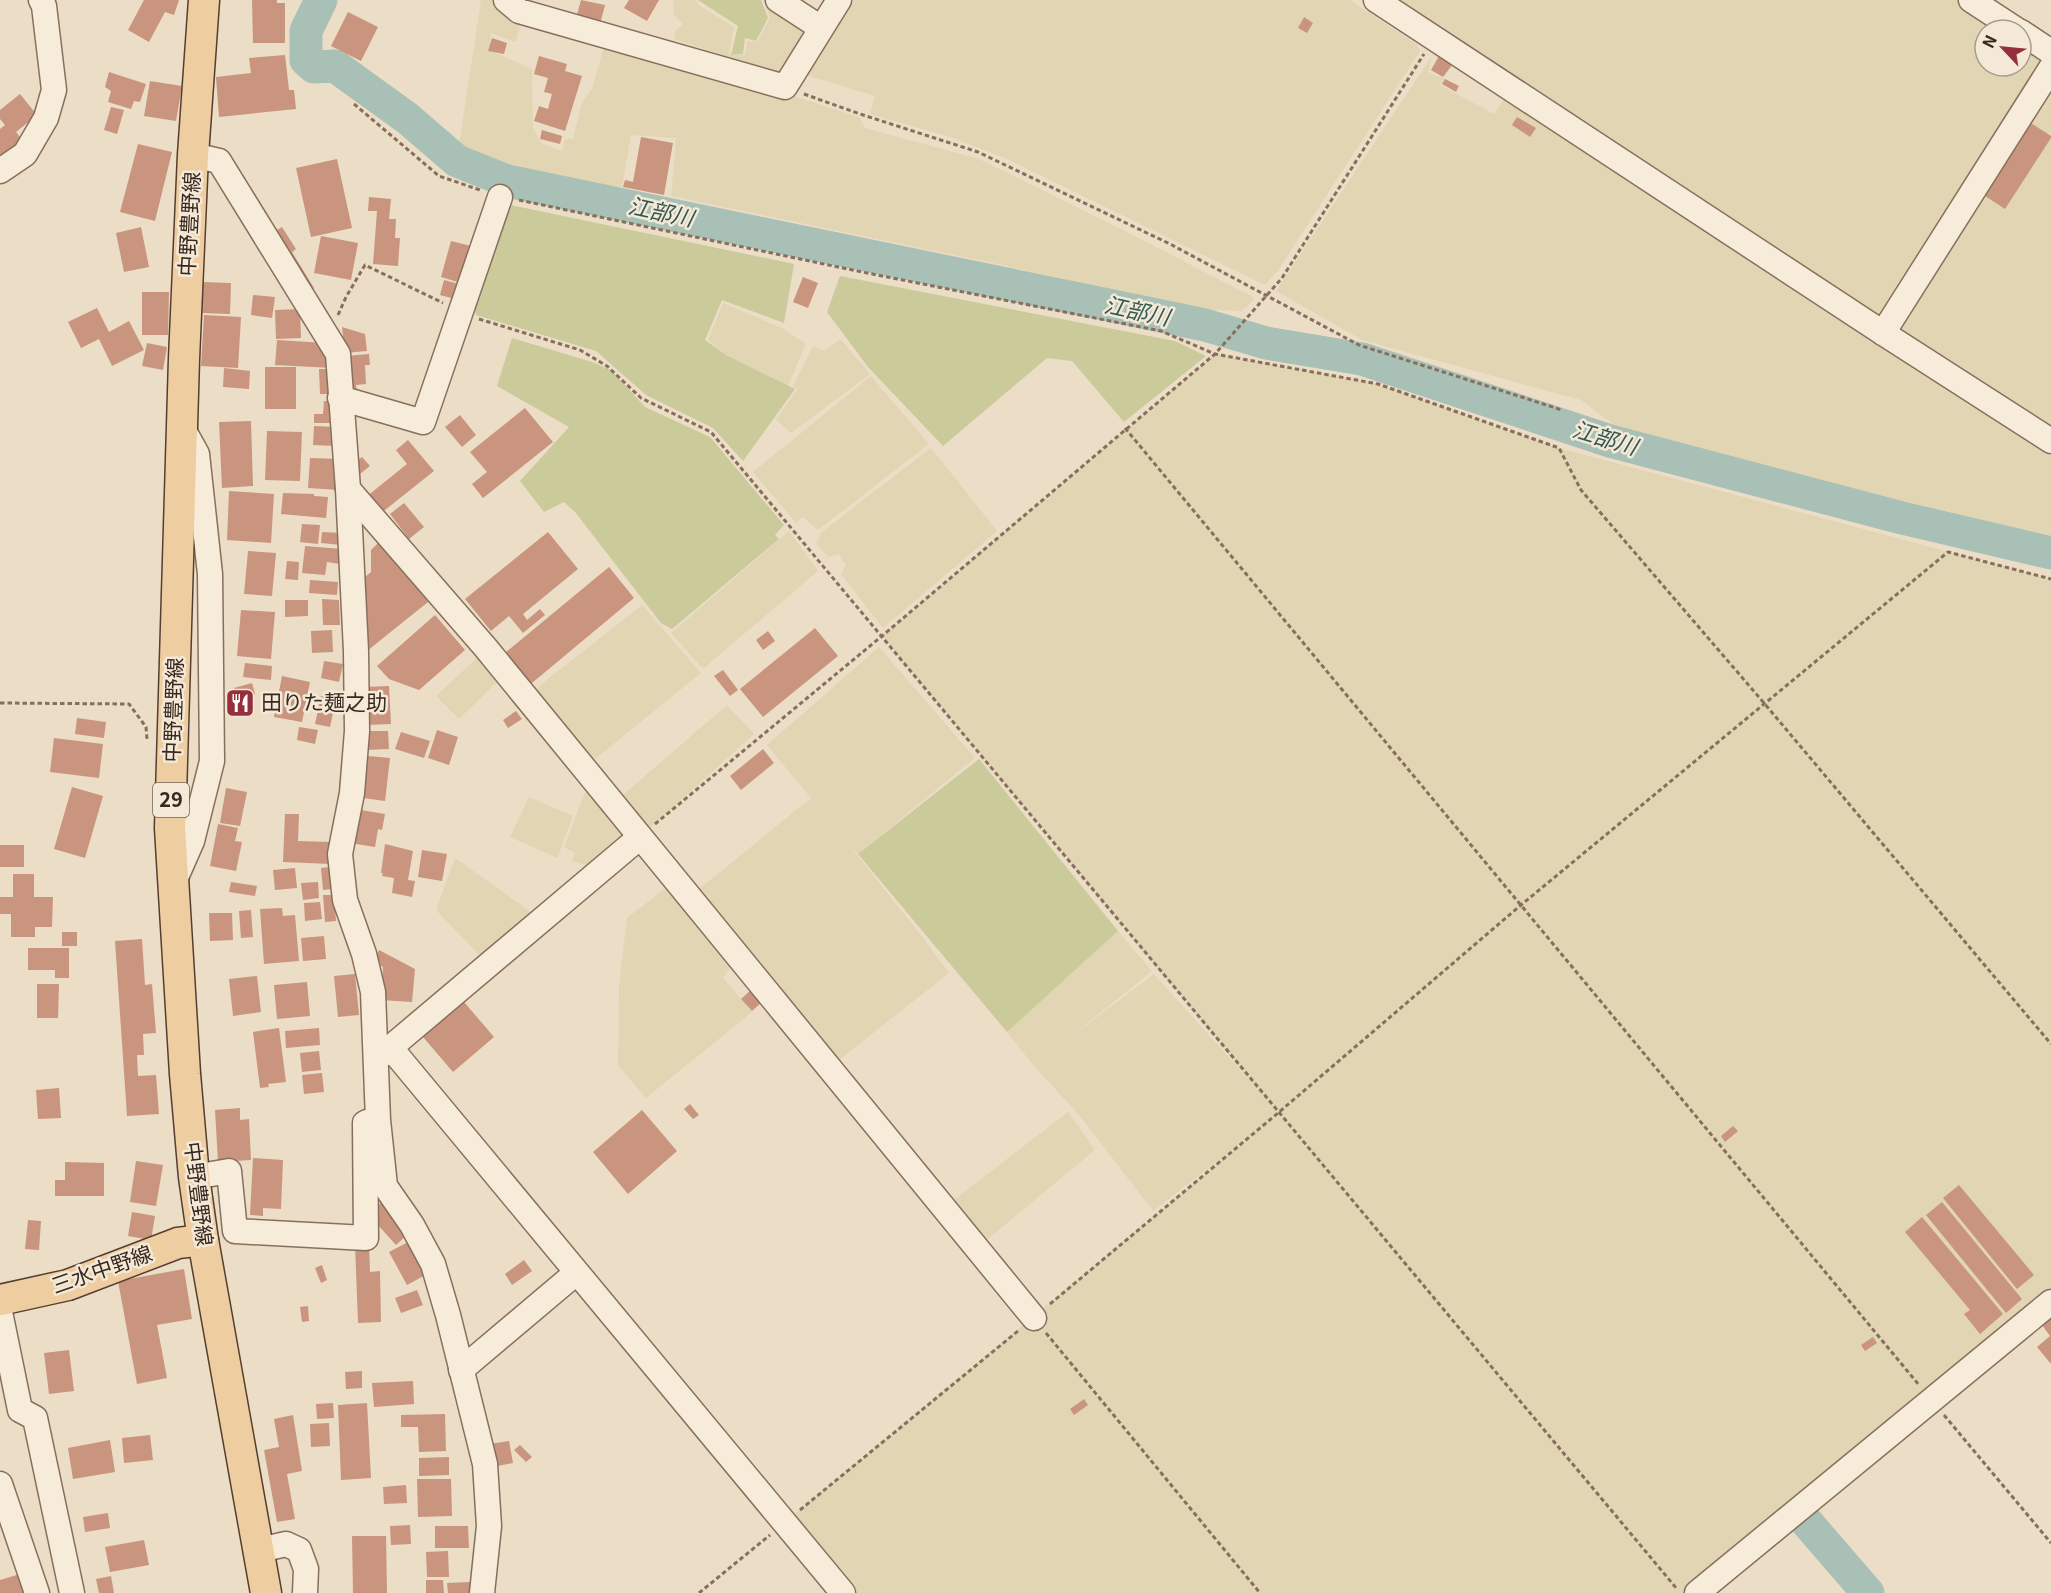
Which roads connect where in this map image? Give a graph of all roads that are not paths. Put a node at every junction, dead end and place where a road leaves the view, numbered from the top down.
1 (40, 0) edge
2 (204, 0) edge
3 (506, 0) edge
4 (778, 0) edge
5 (839, 0) edge
6 (1376, 0) edge
7 (1971, 0) edge
8 (1999, 18) edge
9 (821, 28) junction
10 (2033, 40) edge
11 (2051, 52) edge
12 (2051, 68) edge
13 (193, 156) junction
14 (0, 171) edge
15 (500, 197) road end
16 (1883, 333) junction
17 (340, 398) junction
18 (182, 427) junction
19 (2051, 441) edge
20 (348, 489) junction
21 (640, 837) junction
22 (173, 883) junction
23 (383, 1053) junction
24 (378, 1120) junction
25 (194, 1177) junction
26 (203, 1240) junction
27 (576, 1273) junction
28 (0, 1300) edge
29 (2051, 1302) edge
30 (0, 1312) edge
31 (1034, 1318) road end
32 (461, 1370) junction
33 (0, 1484) edge
34 (260, 1550) junction
35 (37, 1593) edge
36 (72, 1593) edge
37 (266, 1593) edge
38 (305, 1593) edge
39 (482, 1593) edge
40 (843, 1593) edge
41 (1697, 1593) edge

1 - 14 street
2 - 13 main road, 中野豊野線 / 29
3 - 9 street
4 - 9 street
5 - 9 street
6 - 16 street
7 - 8 street
10 - 11 street
12 - 16 street
13 - 17 street
13 - 18 main road, 中野豊野線 / 29
15 - 17 street
16 - 19 street
17 - 20 street
18 - 22 main road, 中野豊野線 / 29
18 - 22 street
20 - 21 street
20 - 23 street
21 - 23 street
21 - 31 street
22 - 25 main road, 中野豊野線 / 29
23 - 24 street
23 - 27 street
24 - 25 street
24 - 32 street
25 - 26 main road, 中野豊野線 / 29
26 - 28 main road, 三水中野線
26 - 34 main road, 中野豊野線 / 29
27 - 32 street
27 - 40 street
29 - 41 street
30 - 36 street
32 - 39 street
33 - 35 street
34 - 37 main road, 中野豊野線 / 29
34 - 38 street

